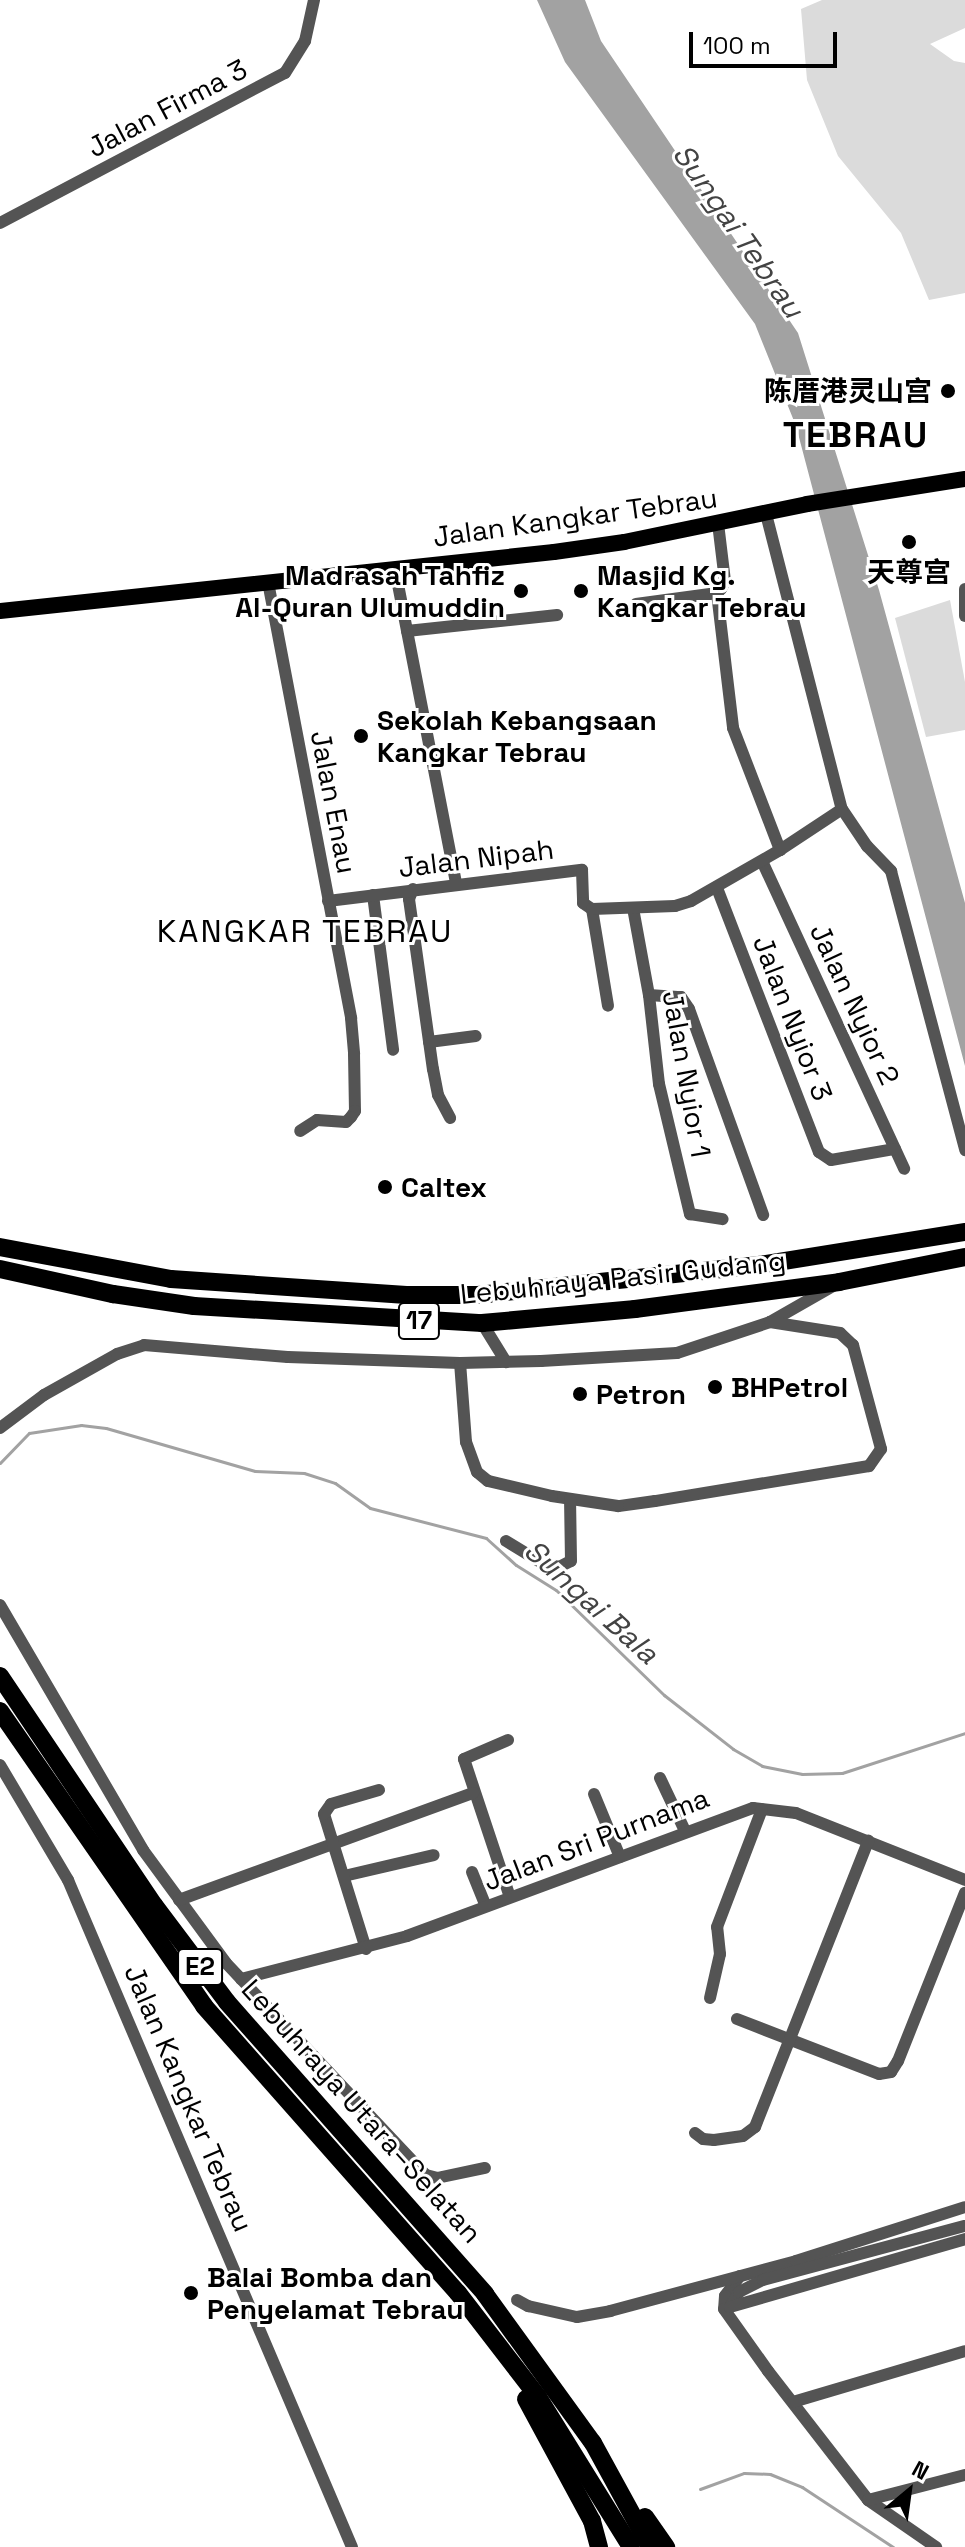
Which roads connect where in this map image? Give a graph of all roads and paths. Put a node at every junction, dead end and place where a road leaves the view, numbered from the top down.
1 (314, 0) edge
2 (0, 223) edge
3 (965, 479) edge
4 (766, 514) junction
5 (718, 523) junction
6 (395, 569) junction
7 (268, 582) junction
8 (965, 589) edge
9 (720, 590) junction
10 (636, 604) dead end
11 (0, 608) edge
12 (557, 615) dead end
13 (965, 616) edge
14 (407, 631) junction
15 (842, 809) junction
16 (780, 850) junction
17 (762, 861) junction
18 (456, 883) junction
19 (717, 888) junction
20 (413, 889) junction
21 (373, 895) junction
22 (328, 901) junction
23 (633, 908) junction
24 (592, 909) junction
25 (649, 995) junction
26 (608, 1006) dead end
27 (476, 1036) dead end
28 (429, 1042) junction
29 (393, 1050) dead end
30 (450, 1118) dead end
31 (300, 1131) dead end
32 (895, 1149) junction
33 (965, 1150) edge
34 (904, 1169) dead end
35 (763, 1215) dead end
36 (723, 1219) dead end
37 (965, 1232) edge
38 (0, 1247) edge
39 (965, 1257) edge
40 (0, 1269) edge
41 (839, 1282) junction
42 (770, 1322) junction
43 (482, 1323) junction
44 (506, 1362) junction
45 (460, 1363) junction
46 (0, 1428) edge
47 (570, 1499) junction
48 (506, 1541) dead end
49 (0, 1605) edge
50 (0, 1676) edge
51 (0, 1711) edge
52 (508, 1740) dead end
53 (0, 1765) edge
54 (660, 1778) dead end
55 (379, 1790) dead end
56 (473, 1793) junction
57 (594, 1794) dead end
58 (762, 1809) junction
59 (685, 1831) junction
60 (868, 1841) junction
61 (334, 1845) junction
62 (434, 1855) dead end
63 (620, 1857) junction
64 (472, 1872) dead end
65 (344, 1876) junction
66 (965, 1880) edge
67 (965, 1893) edge
68 (510, 1897) junction
69 (179, 1900) junction
70 (486, 1906) junction
71 (366, 1949) junction
72 (241, 1979) junction
73 (710, 1998) dead end
74 (737, 2019) dead end
75 (790, 2039) junction
76 (695, 2133) dead end
77 (485, 2168) dead end
78 (965, 2207) edge
79 (900, 2226) junction
80 (965, 2226) edge
81 (925, 2237) junction
82 (965, 2239) edge
83 (740, 2276) junction
84 (517, 2300) dead end
85 (729, 2311) junction
86 (502, 2350) junction
87 (965, 2351) edge
88 (793, 2402) junction
89 (593, 2443) junction
90 (965, 2475) edge
91 (868, 2500) junction
92 (352, 2547) edge
93 (599, 2547) edge
94 (631, 2547) edge
95 (650, 2547) edge
96 (666, 2547) edge
97 (936, 2547) edge

1 - 2 street, Jalan Firma 3
3 - 4 main road, Jalan Kangkar Tebrau
4 - 5 main road, Jalan Kangkar Tebrau
4 - 15 street
5 - 6 main road, Jalan Kangkar Tebrau
5 - 9 street
6 - 7 main road, Jalan Kangkar Tebrau
6 - 14 street
7 - 11 main road, Jalan Kangkar Tebrau
7 - 22 street, Jalan Enau
8 - 13 street
9 - 10 street
9 - 16 street
12 - 14 street
14 - 18 street
15 - 16 street
15 - 33 street
16 - 17 street
17 - 19 street
17 - 32 street, Jalan Nyior 2
18 - 20 street, Jalan Nipah
18 - 24 street, Jalan Nipah
19 - 23 street
19 - 32 street, Jalan Nyior 3
20 - 21 street, Jalan Nipah
20 - 28 street
21 - 22 street, Jalan Nipah
21 - 29 street
22 - 31 street, Jalan Enau
23 - 24 street
23 - 25 street, Jalan Nyior 1
24 - 26 street
25 - 35 street
25 - 36 street, Jalan Nyior 1
27 - 28 street
28 - 30 street
32 - 34 street, Jalan Nyior 2
37 - 38 highway, Lebuhraya Pasir Gudang / 17
39 - 41 highway, Lebuhraya Pasir Gudang / 17
40 - 43 highway, Lebuhraya Pasir Gudang / 17
41 - 42 street
41 - 43 highway, Lebuhraya Pasir Gudang / 17
42 - 44 street
42 - 47 street
43 - 44 street
44 - 45 street
45 - 46 street
45 - 47 street
47 - 48 street
49 - 69 street
50 - 89 highway, Lebuhraya Utara–Selatan / E2
51 - 86 highway, Lebuhraya Utara–Selatan / E2
52 - 56 street
53 - 92 street, Jalan Kangkar Tebrau
54 - 59 street
55 - 61 street
56 - 61 street
56 - 68 street
57 - 63 street
58 - 59 street, Jalan Sri Purnama
58 - 60 street, Jalan Sri Purnama
58 - 73 street
59 - 63 street, Jalan Sri Purnama
60 - 66 street, Jalan Sri Purnama
60 - 75 street
61 - 65 street
61 - 69 street
62 - 65 street
63 - 68 street, Jalan Sri Purnama
64 - 70 street
65 - 71 street
67 - 75 street
68 - 70 street, Jalan Sri Purnama
69 - 72 street
70 - 71 street, Jalan Sri Purnama
71 - 72 street, Jalan Sri Purnama
72 - 77 street
74 - 75 street
75 - 76 street
78 - 79 street
79 - 81 street
79 - 83 street
80 - 81 street
81 - 85 street
82 - 85 street
83 - 84 street
83 - 85 street
85 - 88 street
86 - 93 highway
86 - 94 highway, Lebuhraya Utara–Selatan / E2
87 - 88 street
88 - 91 street
89 - 95 highway, Lebuhraya Utara–Selatan / E2
89 - 96 highway
90 - 91 street
91 - 97 street

